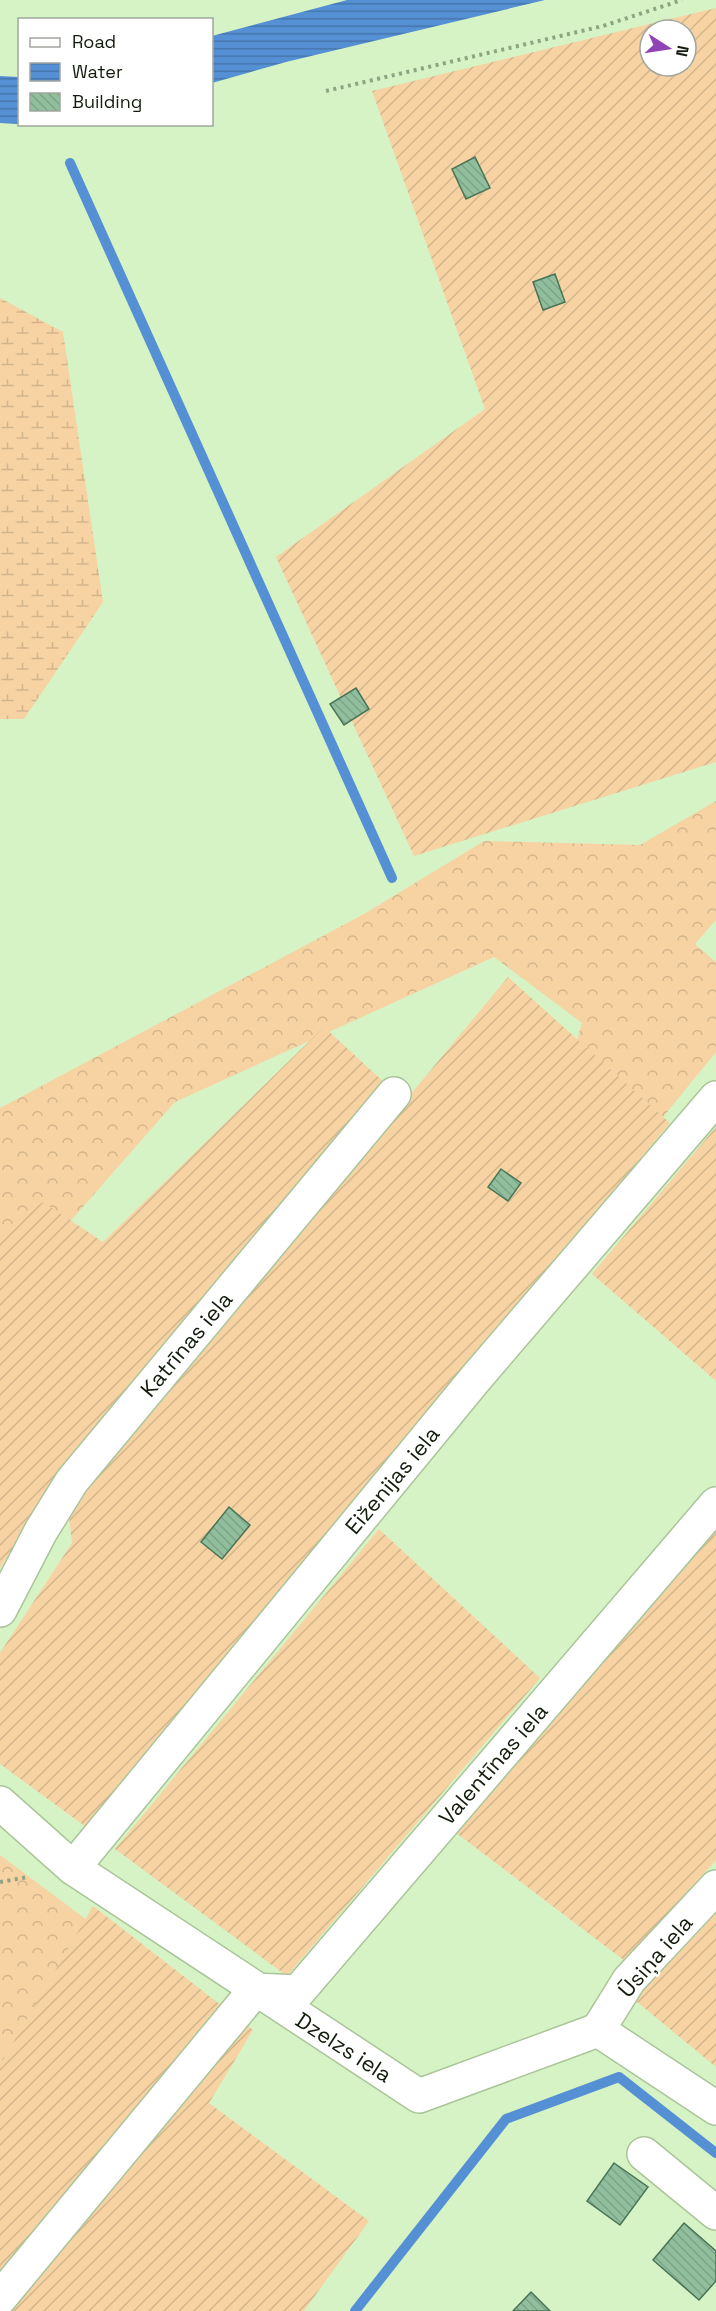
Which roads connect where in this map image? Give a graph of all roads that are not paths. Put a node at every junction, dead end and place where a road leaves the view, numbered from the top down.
1 (394, 1094) dead end
2 (716, 1098) edge
3 (716, 1504) edge
4 (0, 1610) edge
5 (0, 1803) edge
6 (73, 1868) junction
7 (716, 1887) edge
8 (255, 1990) junction
9 (598, 2030) junction
10 (716, 2108) edge
11 (644, 2154) dead end
12 (716, 2213) edge
13 (0, 2298) edge

1 - 4 street, Katrīnas iela
2 - 6 street, Eiženijas iela
3 - 8 street, Valentīnas iela
5 - 6 street, Dzelzs iela
6 - 8 street, Dzelzs iela
7 - 9 street, Ūsiņa iela
8 - 9 street, Dzelzs iela
8 - 13 street
9 - 10 street
11 - 12 street

